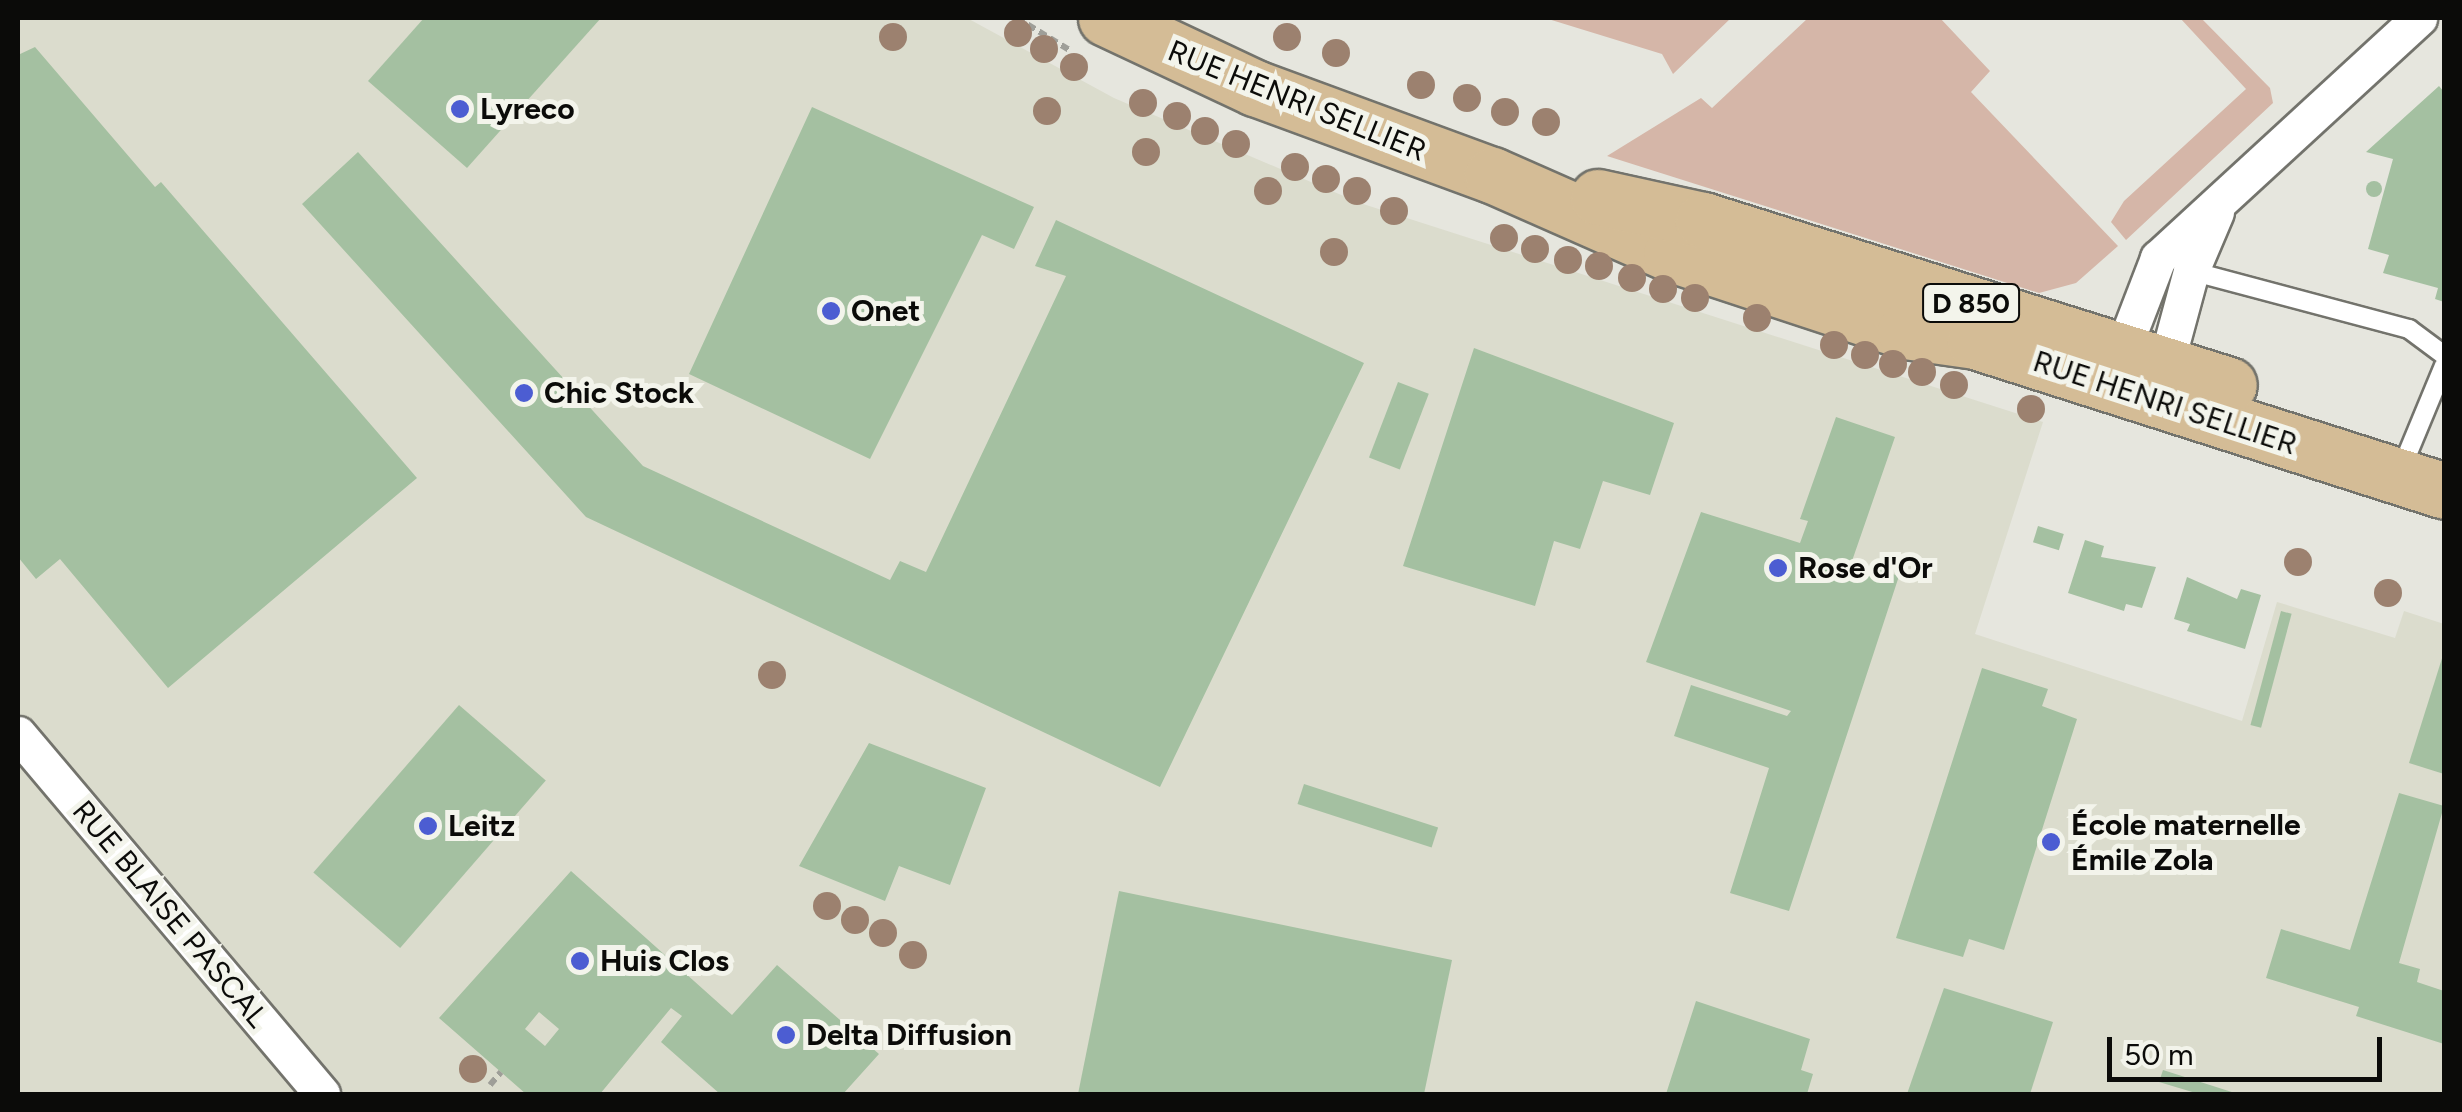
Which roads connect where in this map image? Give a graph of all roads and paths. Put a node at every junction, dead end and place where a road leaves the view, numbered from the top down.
1 (1106, 18) edge
2 (2419, 18) edge
3 (2220, 204) junction
4 (2191, 271) junction
5 (2444, 354) edge
6 (2444, 366) edge
7 (2139, 375) junction
8 (2424, 466) edge
9 (18, 734) edge
10 (501, 1072) dead end
11 (490, 1084) dead end
12 (322, 1094) edge

1 - 7 main road, RUE HENRI SELLIER / D 850
2 - 3 street
3 - 4 street
3 - 7 street
4 - 5 lane
4 - 7 street
6 - 8 lane
7 - 8 main road, RUE HENRI SELLIER / D 850
9 - 12 street, RUE BLAISE PASCAL
10 - 11 path

